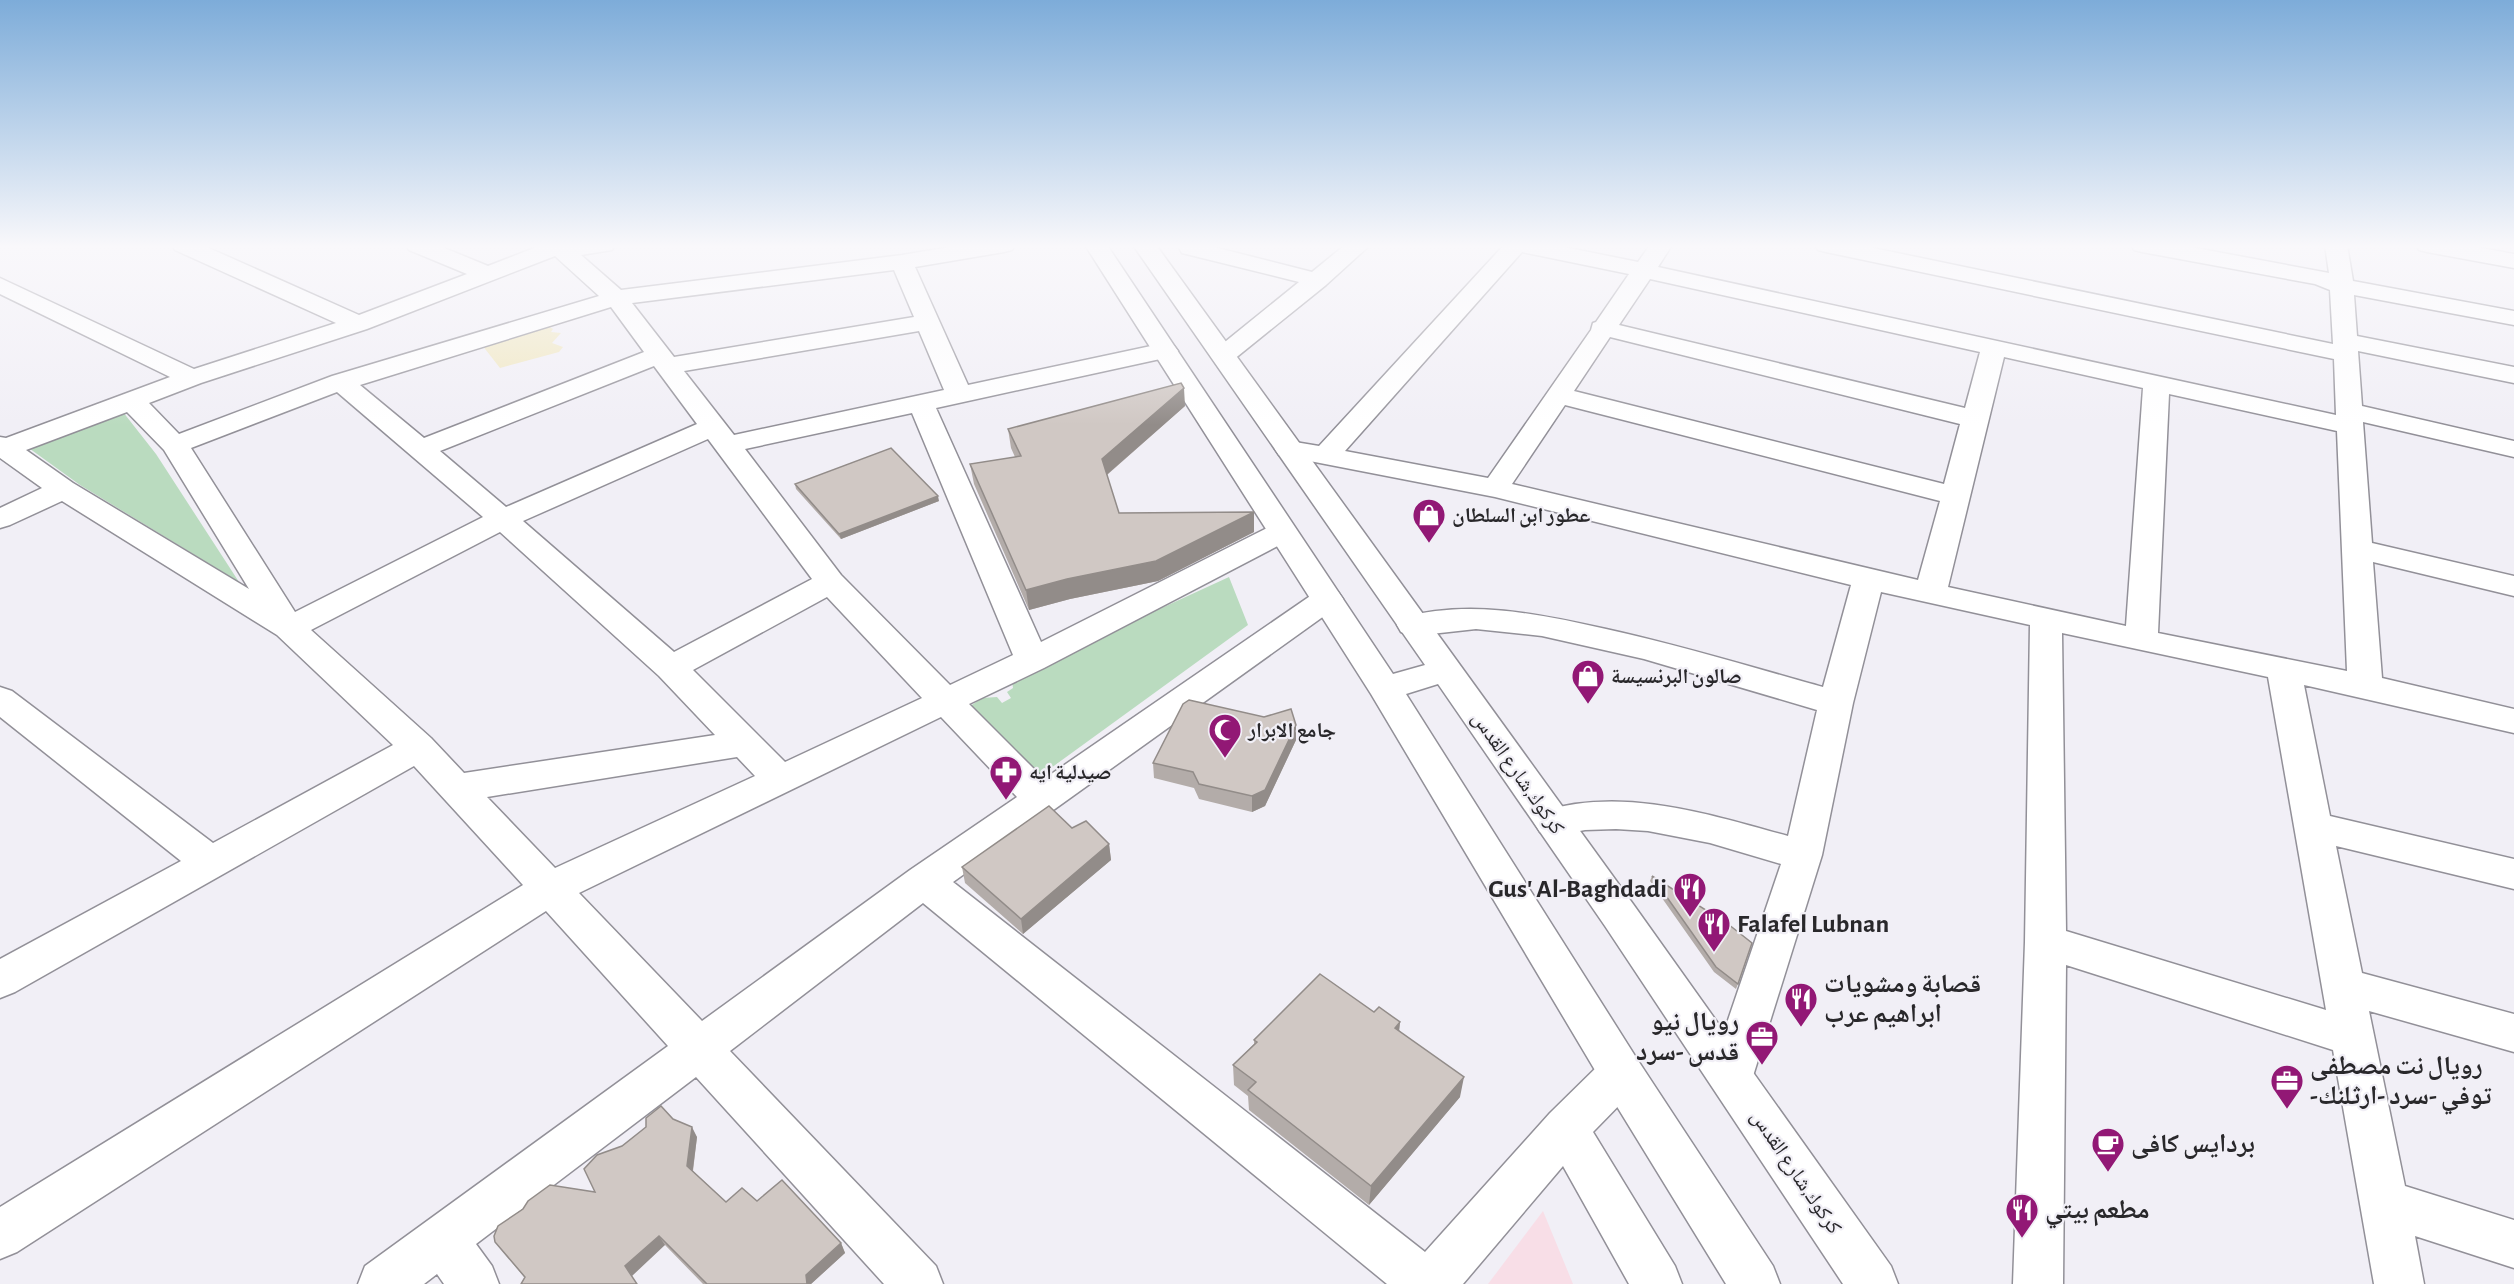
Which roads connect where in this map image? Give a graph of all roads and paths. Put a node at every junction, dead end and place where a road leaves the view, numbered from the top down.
1 (41, 305) edge
2 (316, 305) edge
3 (407, 305) edge
4 (593, 305) edge
5 (621, 305) edge
6 (921, 305) edge
7 (1135, 305) edge
8 (1187, 305) edge
9 (1287, 305) edge
10 (1463, 305) edge
11 (1618, 305) edge
12 (1797, 305) edge
13 (2129, 305) edge
14 (2343, 305) edge
15 (2444, 305) edge
16 (2514, 318) edge
17 (928, 322) junction
18 (358, 324) junction
19 (1602, 328) junction
20 (2346, 347) junction
21 (1993, 349) junction
22 (1165, 351) junction
23 (1224, 355) junction
24 (663, 360) junction
25 (2514, 375) edge
26 (192, 378) junction
27 (341, 382) junction
28 (2156, 384) junction
29 (1557, 395) junction
30 (960, 396) junction
31 (131, 401) junction
32 (921, 404) junction
33 (2350, 418) junction
34 (1974, 419) junction
35 (720, 436) junction
36 (175, 445) junction
37 (3, 447) edge
38 (420, 449) junction
39 (1289, 449) junction
40 (2514, 449) edge
41 (1326, 456) junction
42 (1495, 488) junction
43 (63, 489) junction
44 (1956, 496) junction
45 (0, 519) edge
46 (503, 519) junction
47 (1282, 532) junction
48 (2358, 549) junction
49 (1868, 579) junction
50 (830, 582) junction
51 (2514, 586) edge
52 (1931, 592) junction
53 (1327, 599) junction
54 (2046, 618) junction
55 (1413, 625) junction
56 (289, 628) junction
57 (2141, 640) junction
58 (1032, 660) junction
59 (670, 668) junction
60 (1446, 670) junction
61 (2284, 670) junction
62 (2365, 686) junction
63 (1385, 688) junction
64 (0, 699) edge
65 (948, 700) junction
66 (1836, 703) junction
67 (2514, 720) edge
68 (744, 743) junction
69 (418, 747) junction
70 (779, 778) junction
71 (456, 788) junction
72 (1041, 799) junction
73 (1553, 822) junction
74 (2312, 826) junction
75 (1803, 855) junction
76 (211, 863) junction
77 (2514, 874) edge
78 (924, 881) junction
79 (549, 888) junction
80 (2046, 942) junction
81 (0, 980) edge
82 (2342, 986) junction
83 (2514, 1034) edge
84 (2352, 1037) junction
85 (699, 1049) junction
86 (1621, 1073) junction
87 (1731, 1076) junction
88 (1566, 1128) junction
89 (2384, 1203) junction
90 (0, 1235) edge
91 (443, 1240) junction
92 (2514, 1244) edge
93 (383, 1284) edge
94 (474, 1284) edge
95 (918, 1284) edge
96 (1428, 1284) edge
97 (1657, 1284) edge
98 (1755, 1284) edge
99 (1873, 1284) edge
100 (2038, 1284) edge
101 (2399, 1284) edge

1 - 26 street
2 - 18 street
3 - 18 street
4 - 27 street
5 - 24 street
6 - 17 street
7 - 22 street
8 - 23 street, كركوك,شارع القدس
9 - 23 street
10 - 41 street
11 - 19 street
12 - 21 street
13 - 20 street
14 - 20 street
15 - 16 street
17 - 24 street
17 - 30 street
18 - 26 street
19 - 29 street
19 - 34 street
20 - 25 street
20 - 33 street
21 - 28 street
21 - 34 street
22 - 30 street
22 - 47 street
23 - 39 street, كركوك,شارع القدس
24 - 35 street
24 - 38 street
26 - 31 street
27 - 36 street
27 - 38 street
28 - 33 street
28 - 57 street
29 - 42 street
29 - 44 street
30 - 32 street
31 - 36 street
31 - 37 street
32 - 35 street
32 - 58 street
33 - 40 street
33 - 48 street
34 - 44 street
35 - 46 street
35 - 50 street
36 - 56 street
37 - 43 street
38 - 46 street
39 - 41 street
39 - 55 street, كركوك,شارع القدس
41 - 42 street
42 - 49 street
43 - 45 street
43 - 56 street
44 - 52 street
46 - 56 street
46 - 59 street
47 - 53 street
47 - 58 street
48 - 51 street
48 - 62 street
49 - 52 street
49 - 66 street
50 - 59 street
50 - 65 street
52 - 54 street
53 - 63 street
53 - 72 street
54 - 57 street
54 - 80 street
55 - 60 street, كركوك,شارع القدس
55 - 66 street
56 - 69 street
57 - 61 street
58 - 65 street
59 - 68 street
60 - 63 street
60 - 73 street, كركوك,شارع القدس
61 - 62 street
61 - 74 street
62 - 67 street
63 - 86 street
64 - 76 street
65 - 70 street
65 - 72 street
66 - 75 street
68 - 70 street
68 - 71 street
69 - 71 street
69 - 76 street
70 - 79 street
71 - 79 street
72 - 78 street
73 - 75 street
73 - 87 street, كركوك,شارع القدس
74 - 77 street
74 - 82 street
75 - 87 street
76 - 81 street
78 - 85 street
78 - 96 street
79 - 85 street
79 - 90 street
80 - 84 street
80 - 100 street
82 - 83 street
82 - 84 street
84 - 89 street
85 - 91 street
85 - 95 street
86 - 88 street
86 - 98 street
87 - 99 street, كركوك,شارع القدس
88 - 96 street
88 - 97 street
89 - 92 street
89 - 101 street
91 - 93 street
91 - 94 street

